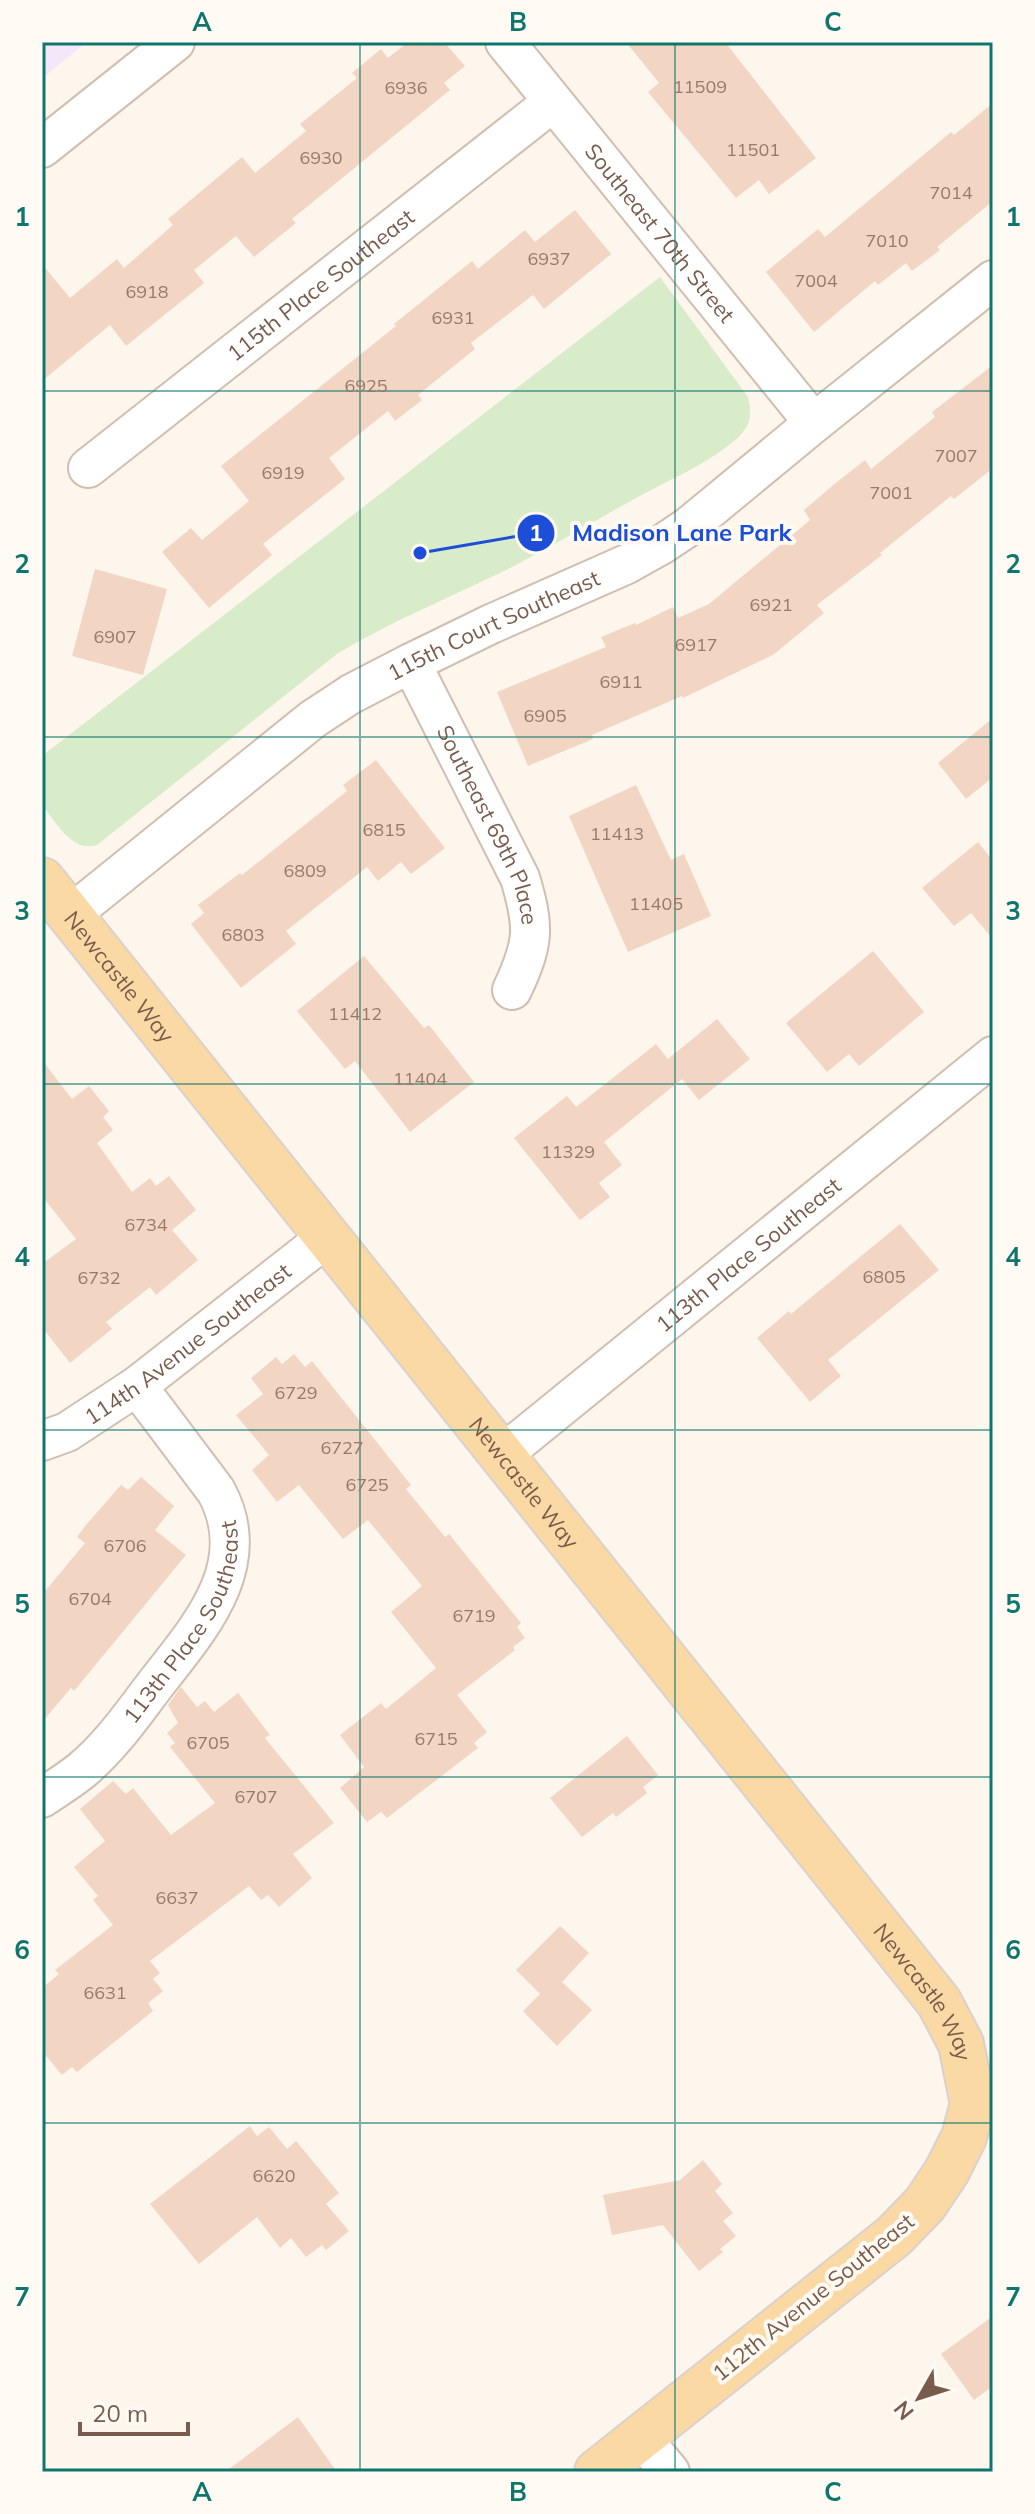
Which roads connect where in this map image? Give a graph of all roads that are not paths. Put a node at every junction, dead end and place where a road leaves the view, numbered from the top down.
1 (175, 42) edge
2 (505, 42) edge
3 (553, 102) junction
4 (42, 148) edge
5 (993, 280) edge
6 (814, 423) junction
7 (88, 468) dead end
8 (411, 663) junction
9 (42, 880) edge
10 (70, 915) junction
11 (512, 990) dead end
12 (993, 1056) edge
13 (326, 1238) junction
14 (137, 1386) junction
15 (42, 1441) edge
16 (503, 1454) junction
17 (42, 1798) edge
18 (983, 2105) edge
19 (641, 2437) junction
20 (597, 2472) edge
21 (670, 2472) edge

1 - 4 street
2 - 3 street, Southeast 70th Street
3 - 6 street, Southeast 70th Street
3 - 7 street, 115th Place Southeast
5 - 6 street, 115th Court Southeast
6 - 8 street, 115th Court Southeast
8 - 10 street, 115th Court Southeast
8 - 11 street, Southeast 69th Place
9 - 10 main road, Newcastle Way
10 - 13 main road, Newcastle Way
12 - 16 street, 113th Place Southeast
13 - 14 street, 114th Avenue Southeast
13 - 16 main road, Newcastle Way
14 - 15 street, 114th Avenue Southeast
14 - 17 street, 113th Place Southeast
16 - 18 main road, Newcastle Way
18 - 19 main road, 112th Avenue Southeast
19 - 20 main road, 112th Avenue Southeast
19 - 21 street

